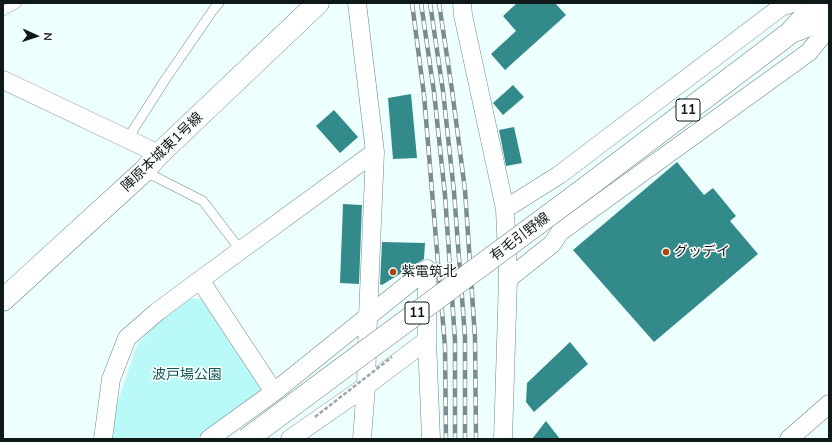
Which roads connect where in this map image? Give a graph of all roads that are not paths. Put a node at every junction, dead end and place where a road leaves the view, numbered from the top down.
1 (17, 3) edge
2 (219, 3) edge
3 (318, 3) edge
4 (357, 3) edge
5 (462, 3) edge
6 (792, 3) edge
7 (817, 3) edge
8 (3, 11) edge
9 (829, 16) edge
10 (829, 27) edge
11 (790, 32) junction
12 (3, 80) edge
13 (128, 138) junction
14 (375, 152) junction
15 (159, 154) junction
16 (144, 171) junction
17 (506, 209) junction
18 (241, 251) junction
19 (200, 280) junction
20 (508, 280) junction
21 (3, 300) edge
22 (368, 316) junction
23 (427, 340) junction
24 (366, 381) junction
25 (274, 392) junction
26 (829, 404) edge
27 (103, 439) edge
28 (209, 439) edge
29 (247, 439) edge
30 (290, 439) edge
31 (362, 439) edge
32 (431, 439) edge
33 (503, 439) edge
34 (789, 439) edge

1 - 8 lane
2 - 13 lane
3 - 15 main road, 陣原本城東1号線
4 - 14 street
5 - 17 street
6 - 17 street
7 - 11 main road, 有毛引野線 / 11
9 - 11 main road, 有毛引野線 / 11
10 - 20 street
11 - 29 main road, 有毛引野線 / 11, bridge
12 - 13 street
13 - 15 street
14 - 18 street
14 - 22 street
15 - 16 main road, 陣原本城東1号線
16 - 18 lane
16 - 21 main road, 陣原本城東1号線
17 - 20 street
18 - 19 street
19 - 25 street
19 - 27 street
20 - 33 street
22 - 23 street
22 - 24 street
22 - 25 street
23 - 24 street
23 - 32 street
24 - 30 street
24 - 31 street
25 - 28 street
26 - 34 street

